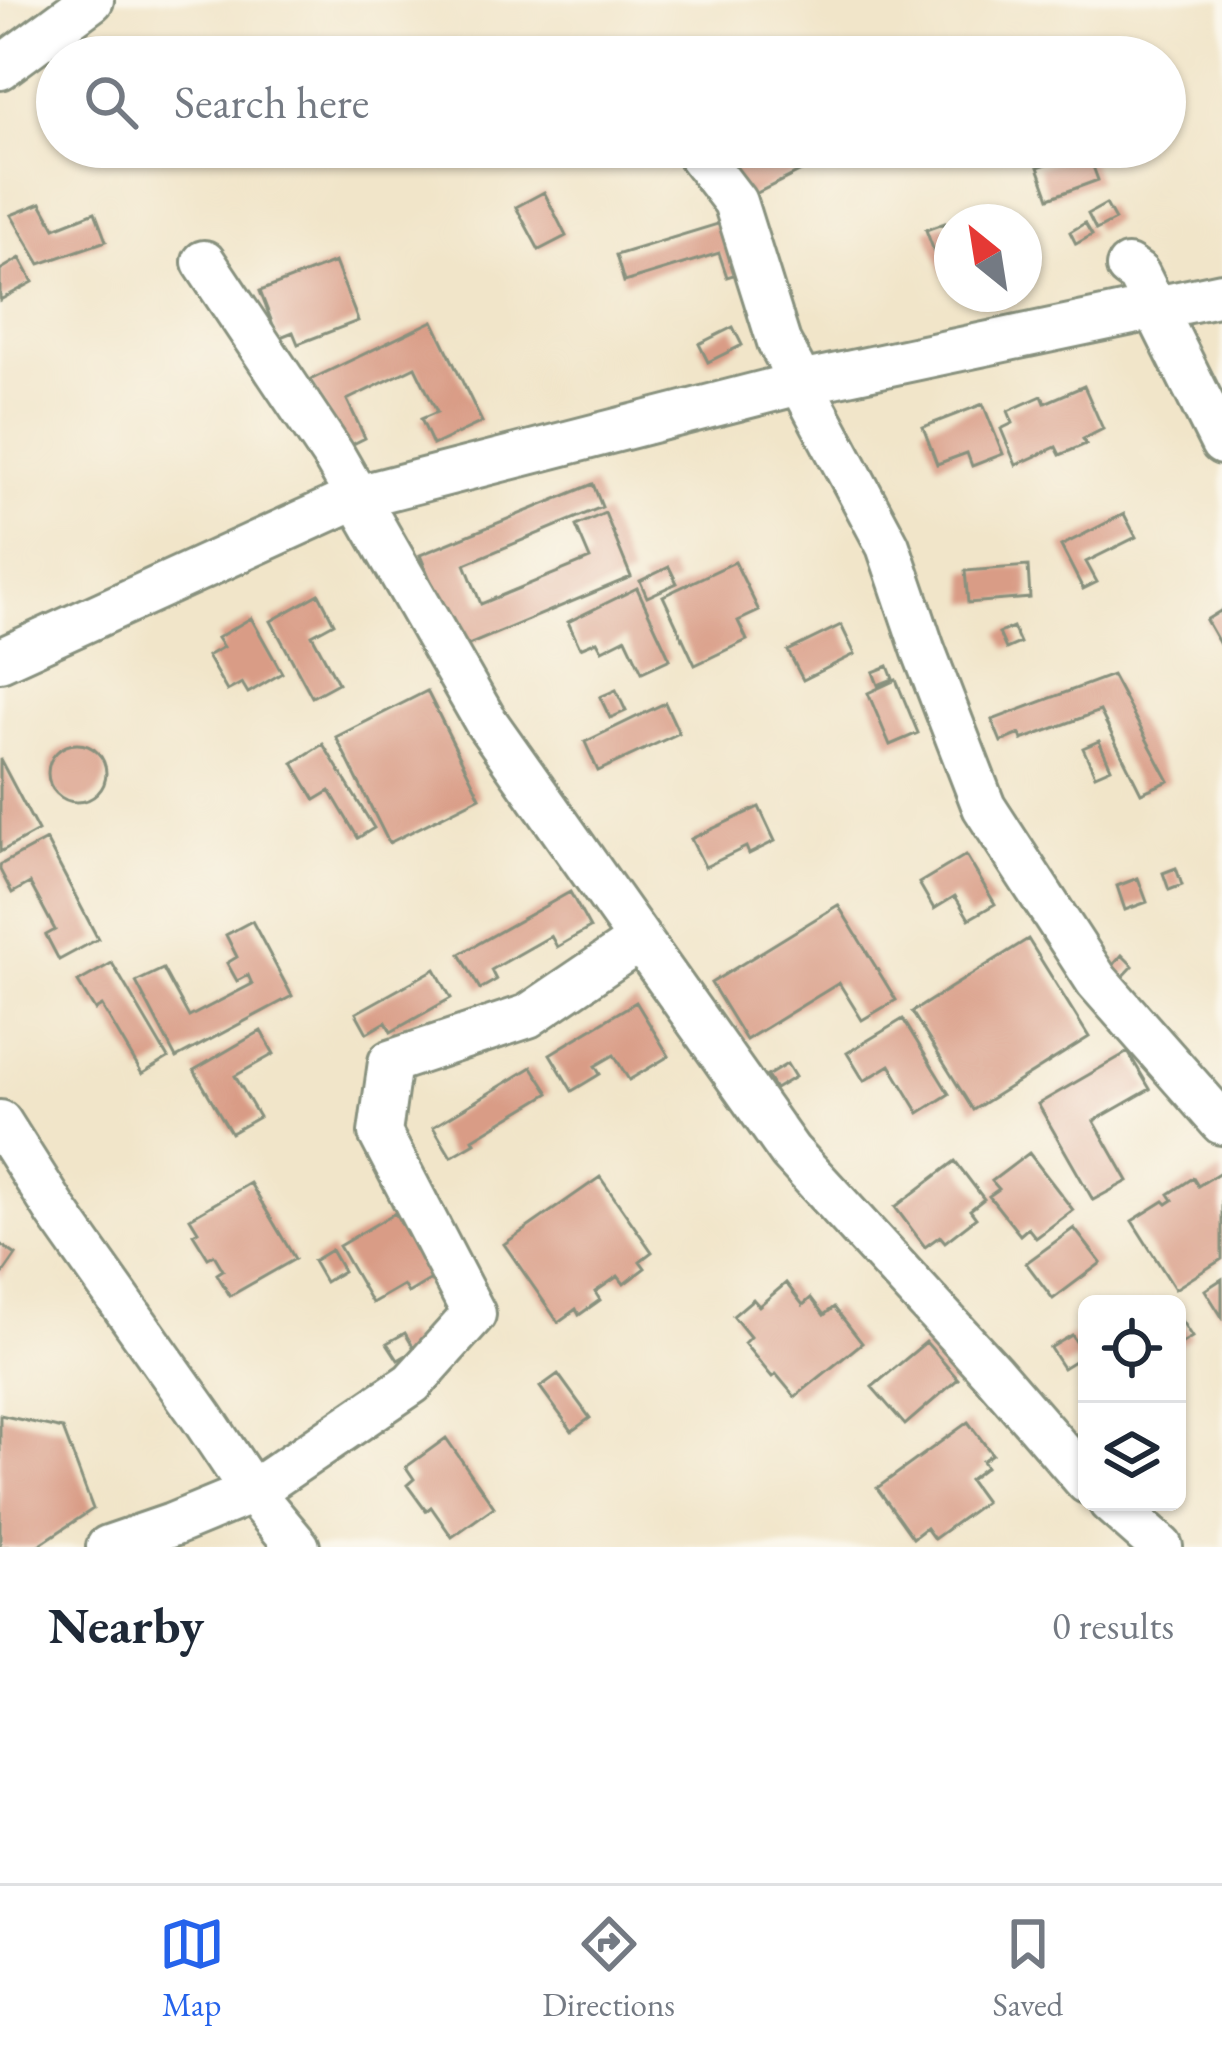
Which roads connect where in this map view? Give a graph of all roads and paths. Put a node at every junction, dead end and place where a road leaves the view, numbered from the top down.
1 (92, 0) edge
2 (43, 36) edge
3 (36, 41) edge
4 (0, 68) edge
5 (709, 168) edge
6 (204, 262) dead end
7 (1128, 267) dead end
8 (1222, 294) edge
9 (1155, 308) junction
10 (800, 382) junction
11 (1222, 443) edge
12 (356, 497) junction
13 (0, 660) edge
14 (640, 940) junction
15 (0, 1122) edge
16 (1222, 1124) edge
17 (1078, 1471) edge
18 (252, 1492) junction
19 (108, 1547) edge
20 (298, 1547) edge

1 - 2 street
3 - 4 street
5 - 10 street
6 - 12 street
7 - 9 street
8 - 9 street
9 - 10 street
9 - 11 street
10 - 12 street
10 - 16 street
12 - 13 street
12 - 14 street
14 - 17 street
14 - 18 street
15 - 18 street
18 - 19 street
18 - 20 street

